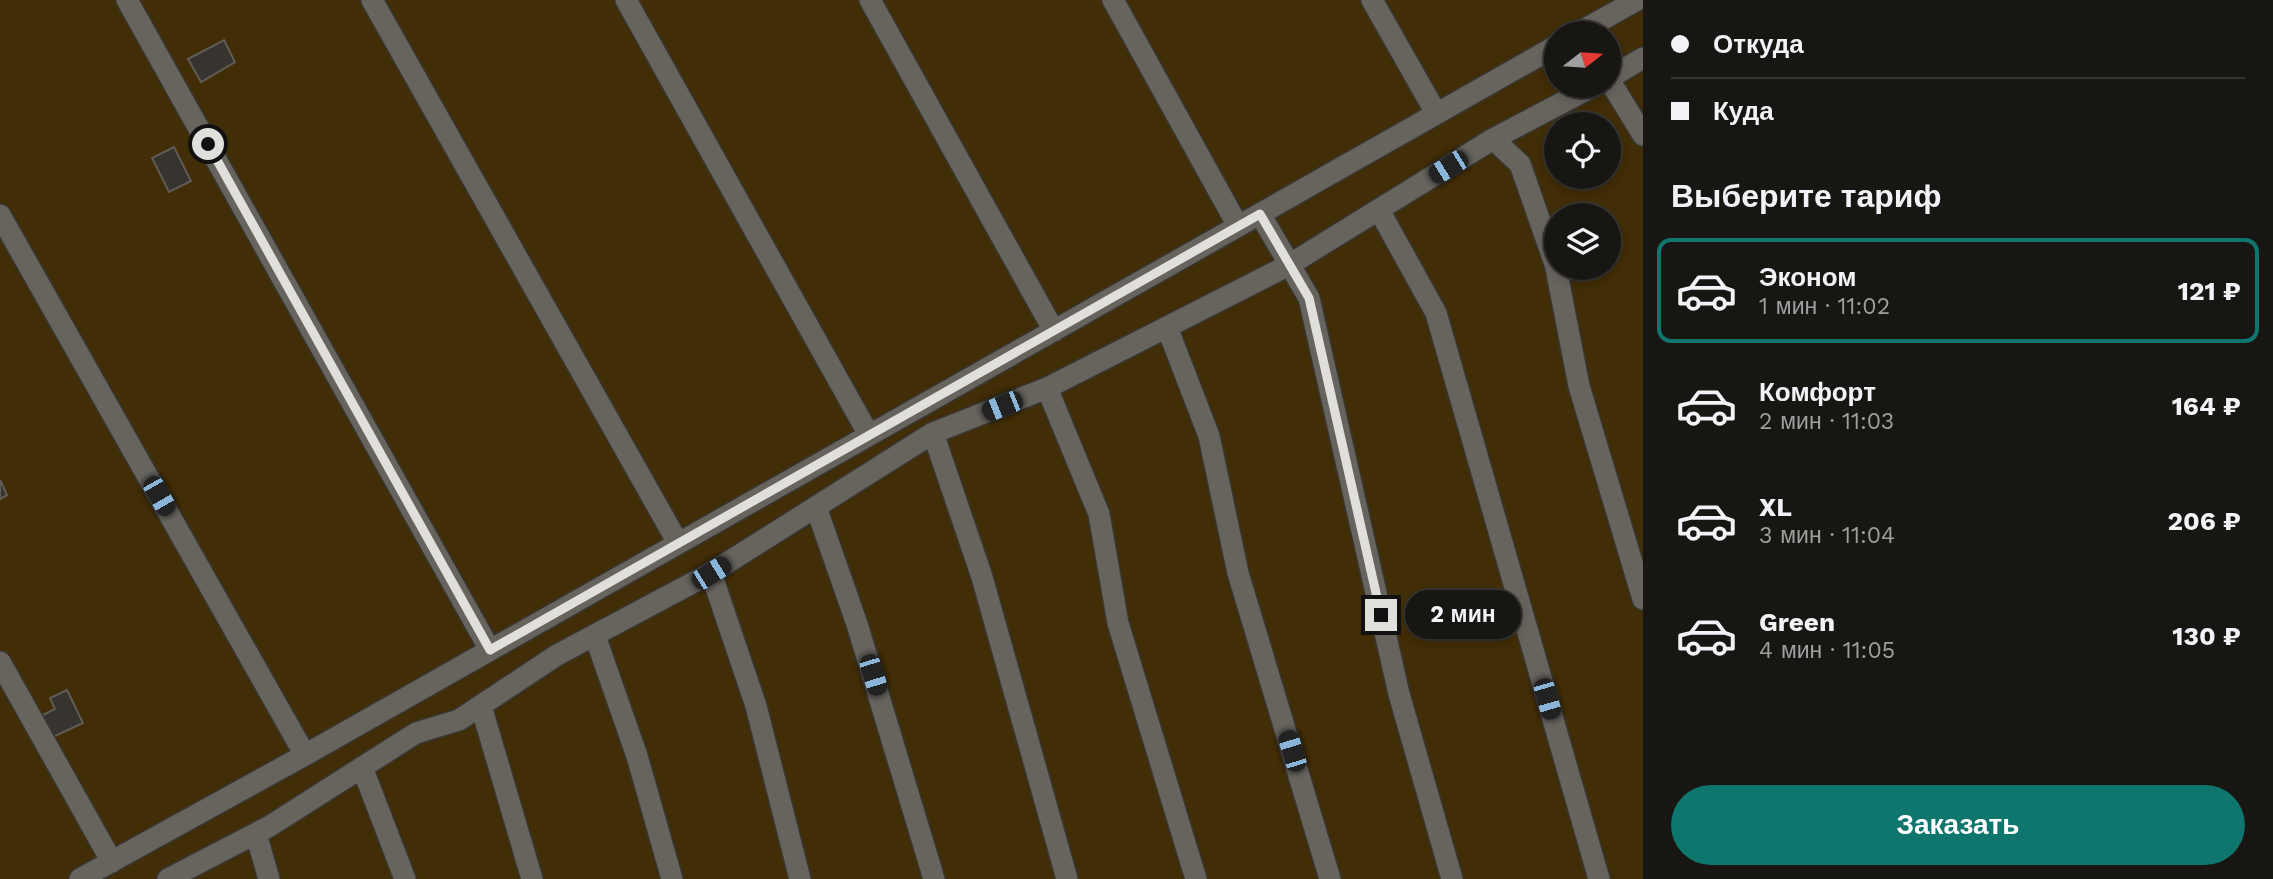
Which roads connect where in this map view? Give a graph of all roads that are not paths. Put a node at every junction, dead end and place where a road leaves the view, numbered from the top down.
1 (127, 0) edge
2 (372, 0) edge
3 (626, 0) edge
4 (870, 0) edge
5 (1113, 0) edge
6 (1371, 0) edge
7 (1626, 3) edge
8 (1597, 21) edge
9 (1544, 53) edge
10 (1643, 58) edge
11 (1621, 70) edge
12 (1570, 98) edge
13 (1617, 98) edge
14 (1436, 113) junction
15 (1643, 135) edge
16 (1493, 139) junction
17 (1379, 210) junction
18 (1260, 214) junction
19 (0, 215) edge
20 (1238, 226) junction
21 (1544, 233) edge
22 (1289, 265) junction
23 (1559, 280) edge
24 (1167, 327) junction
25 (1054, 331) junction
26 (1047, 388) junction
27 (933, 433) junction
28 (869, 435) junction
29 (816, 507) junction
30 (678, 543) junction
31 (711, 573) junction
32 (1643, 599) edge
33 (595, 636) junction
34 (490, 650) junction
35 (0, 662) edge
36 (481, 705) junction
37 (305, 755) junction
38 (362, 767) junction
39 (256, 834) junction
40 (112, 862) junction
41 (80, 879) edge
42 (168, 879) edge
43 (269, 879) edge
44 (405, 879) edge
45 (532, 879) edge
46 (672, 879) edge
47 (800, 879) edge
48 (934, 879) edge
49 (1067, 879) edge
50 (1196, 879) edge
51 (1330, 879) edge
52 (1452, 879) edge
53 (1599, 879) edge

1 - 34 lane
2 - 30 lane
3 - 28 lane
4 - 25 lane
5 - 20 lane
6 - 14 lane
7 - 8 lane
9 - 14 lane
10 - 11 lane
12 - 16 lane
13 - 15 lane
14 - 18 lane
16 - 17 lane
16 - 21 lane
17 - 22 lane
17 - 53 lane
18 - 20 lane
18 - 22 lane
19 - 37 lane
20 - 25 lane
22 - 24 lane
22 - 52 lane
23 - 32 lane
24 - 26 lane
24 - 51 lane
25 - 28 lane
26 - 27 lane
26 - 50 lane
27 - 29 lane
27 - 49 lane
28 - 30 lane
29 - 31 lane
29 - 48 lane
30 - 34 lane
31 - 33 lane
31 - 47 lane
33 - 36 lane
33 - 46 lane
34 - 37 lane
35 - 40 lane
36 - 38 lane
36 - 45 lane
37 - 40 lane
38 - 39 lane
38 - 44 lane
39 - 42 lane
39 - 43 lane
40 - 41 lane

